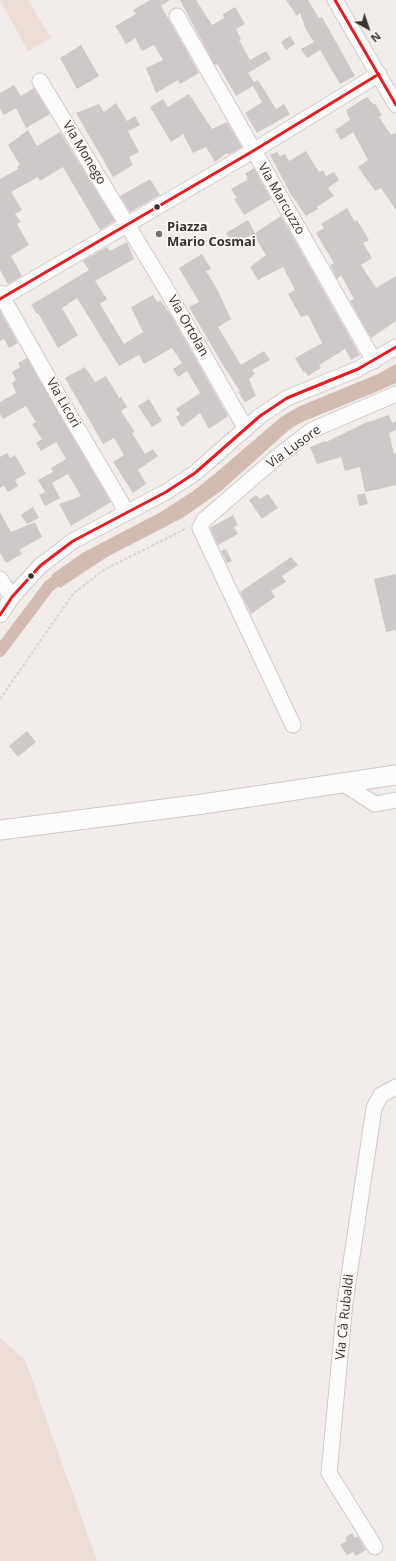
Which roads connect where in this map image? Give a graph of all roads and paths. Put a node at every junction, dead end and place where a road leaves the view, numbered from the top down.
1 (335, 0) edge
2 (177, 16) dead end
3 (379, 74) junction
4 (40, 81) dead end
5 (396, 105) edge
6 (253, 151) junction
7 (127, 225) junction
8 (1, 297) edge
9 (396, 347) edge
10 (374, 361) junction
11 (396, 394) edge
12 (246, 429) junction
13 (125, 513) junction
14 (202, 524) junction
15 (0, 579) edge
16 (12, 598) junction
17 (0, 615) edge
18 (0, 699) edge
19 (293, 725) dead end
20 (387, 776) edge
21 (342, 783) junction
22 (396, 800) edge
23 (380, 804) junction
24 (3, 831) edge
25 (396, 1087) edge
26 (375, 1547) dead end

1 - 3 street
2 - 6 street, Via Marcuzzo
3 - 5 street
3 - 6 street
4 - 7 street, Via Monego
6 - 7 street
6 - 10 street, Via Marcuzzo
7 - 8 street
7 - 12 street, Via Ortolan
8 - 13 street, Via Licori
9 - 10 street
10 - 12 street
11 - 14 street, Via Lusore
12 - 13 street
13 - 16 street
14 - 18 path
14 - 19 street
15 - 16 street
16 - 17 street
20 - 21 main road
20 - 23 street
21 - 23 street
21 - 24 main road
22 - 23 street
25 - 26 street, Via Cà Rubaldi

